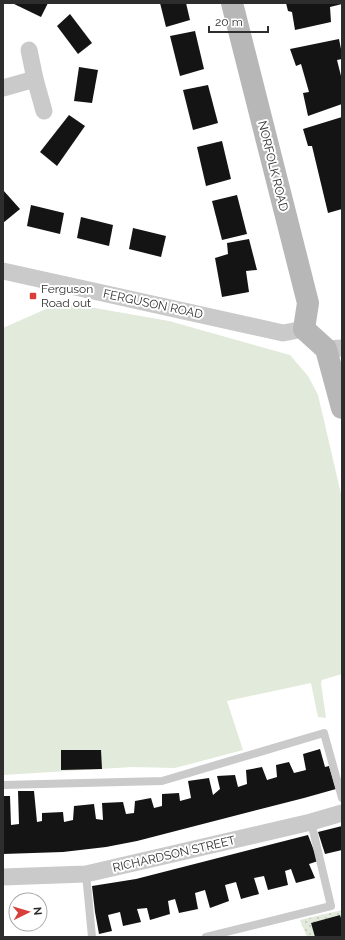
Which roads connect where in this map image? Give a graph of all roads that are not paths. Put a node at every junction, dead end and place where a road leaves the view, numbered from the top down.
1 (232, 3) edge
2 (29, 50) dead end
3 (35, 79) junction
4 (3, 88) edge
5 (44, 110) dead end
6 (3, 271) edge
7 (304, 329) junction
8 (334, 349) edge
9 (342, 408) edge
10 (3, 785) edge
11 (342, 798) edge
12 (342, 813) edge
13 (311, 822) junction
14 (86, 874) junction
15 (3, 877) edge
16 (92, 937) edge
17 (206, 937) edge

1 - 7 street, NORFOLK ROAD
2 - 3 street
3 - 4 street
3 - 5 street
6 - 7 street, FERGUSON ROAD
7 - 8 street
8 - 9 street
10 - 11 lane
12 - 13 street, RICHARDSON STREET
13 - 14 street, RICHARDSON STREET
13 - 17 lane
14 - 15 street, RICHARDSON STREET
14 - 16 lane

